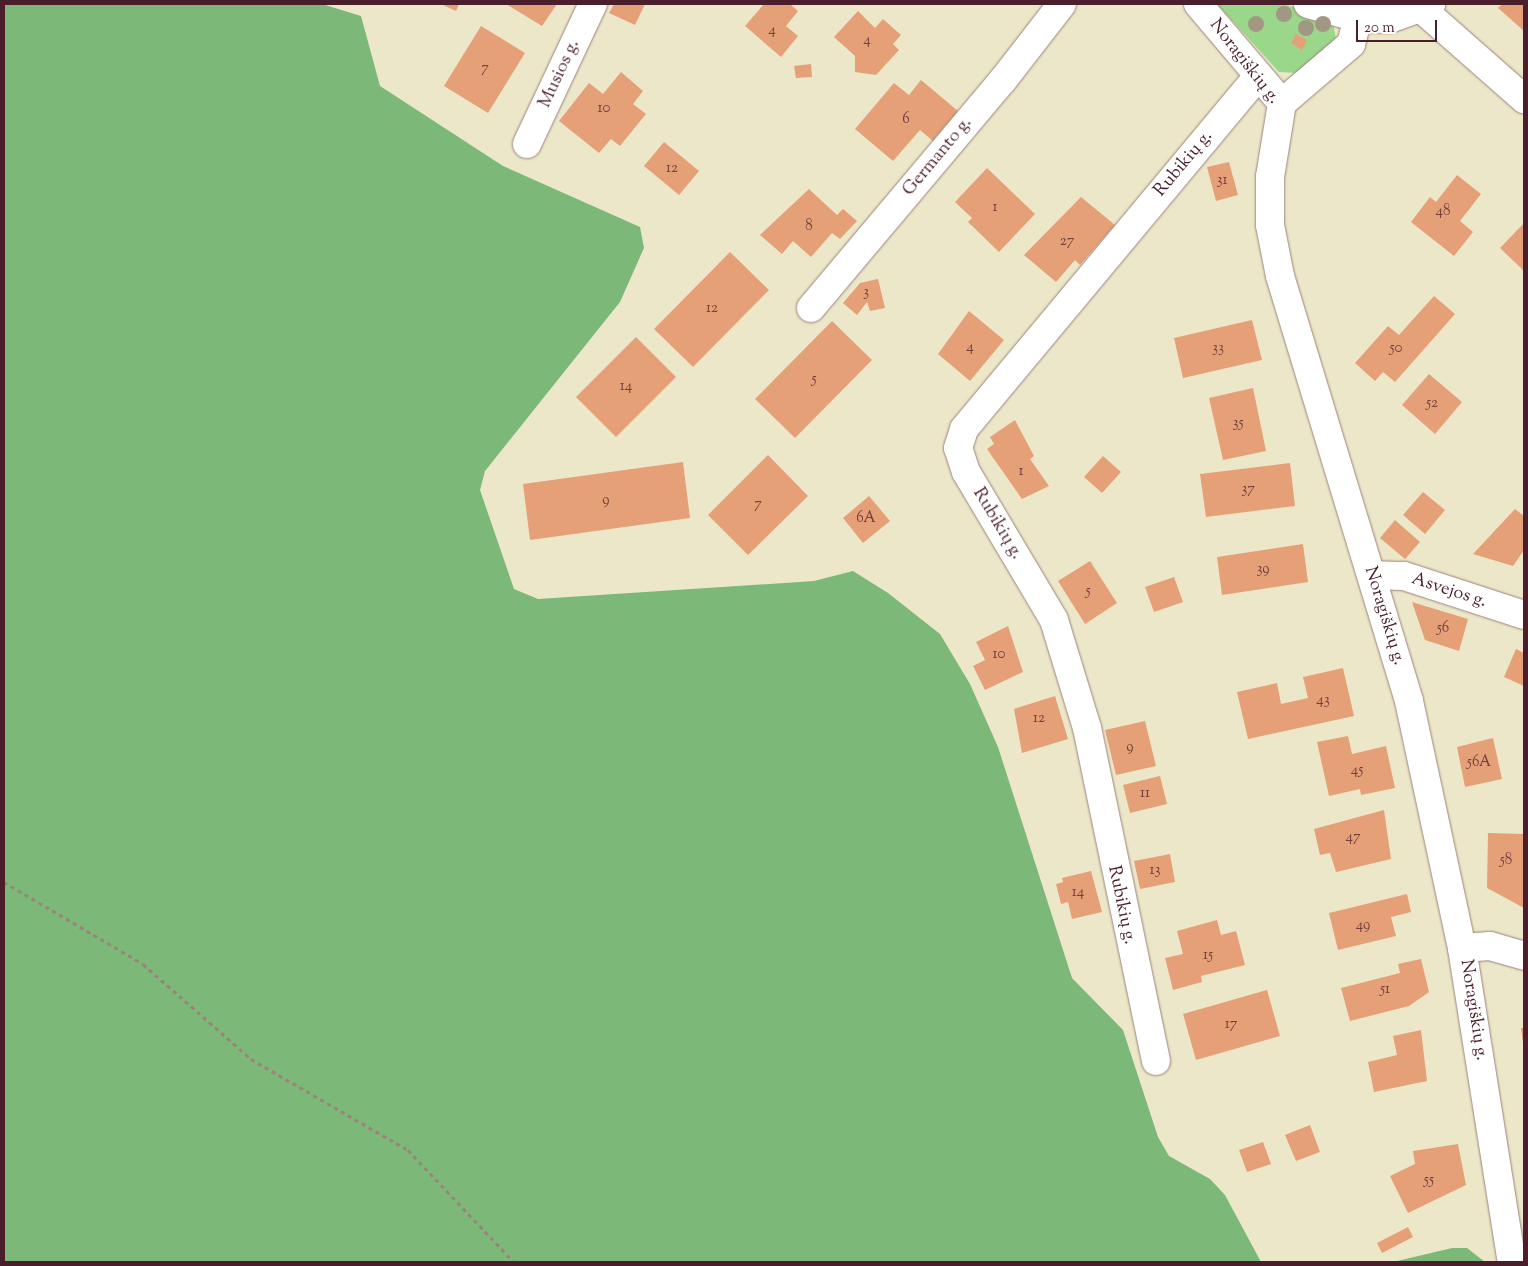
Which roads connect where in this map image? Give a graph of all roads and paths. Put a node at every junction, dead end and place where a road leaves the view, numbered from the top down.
1 (593, 4) edge
2 (1062, 4) edge
3 (1198, 4) edge
4 (1308, 4) edge
5 (1427, 7) edge
6 (1358, 18) junction
7 (1258, 76) junction
8 (1524, 99) edge
9 (1282, 103) junction
10 (527, 144) dead end
11 (811, 308) dead end
12 (1372, 575) junction
13 (1524, 615) edge
14 (4, 882) edge
15 (1462, 948) junction
16 (1524, 956) edge
17 (1156, 1061) dead end
18 (514, 1262) edge
19 (1512, 1262) edge

1 - 10 street, Musios g.
2 - 11 street, Germanto g.
3 - 7 street, Noragiškių g.
4 - 6 street
5 - 6 street
5 - 8 street
6 - 9 street
7 - 9 street, Noragiškių g.
7 - 17 street, Rubikių g.
9 - 12 street, Noragiškių g.
12 - 13 street, Asvejos g.
12 - 15 street, Noragiškių g.
14 - 18 path
15 - 16 street
15 - 19 street, Noragiškių g.

